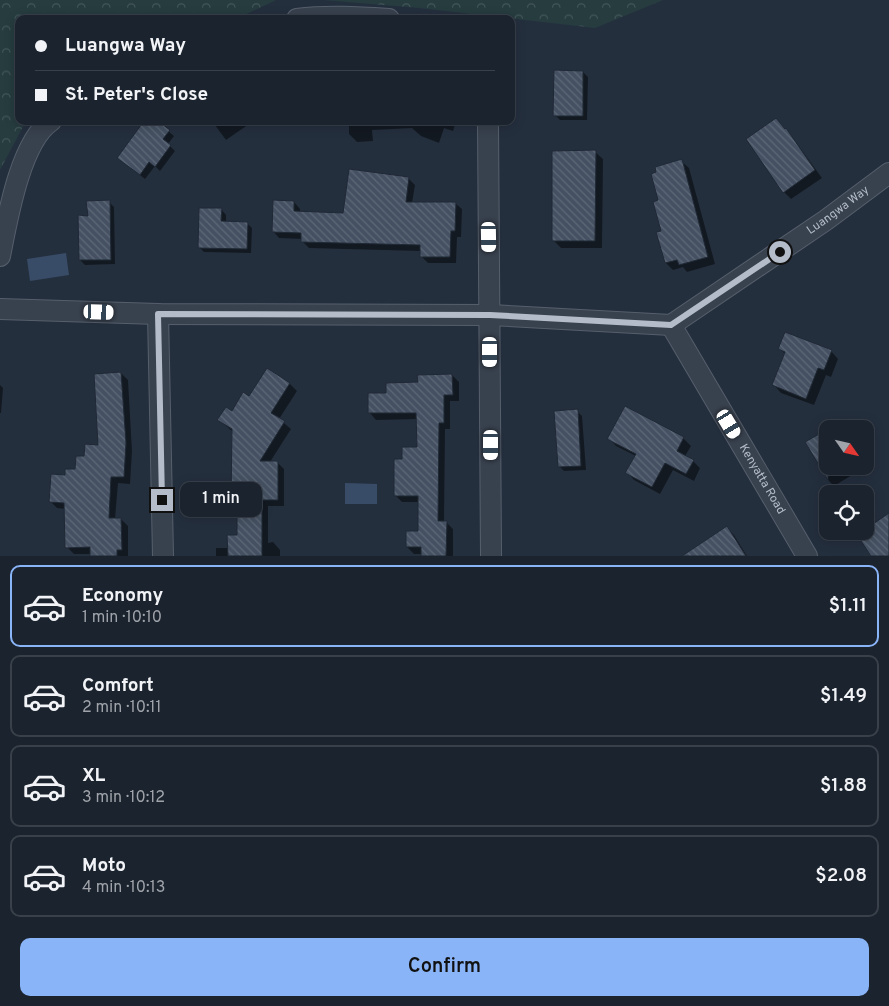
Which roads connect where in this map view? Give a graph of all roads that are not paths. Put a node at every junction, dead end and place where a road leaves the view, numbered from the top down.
1 (47, 125) edge
2 (488, 125) edge
3 (889, 173) edge
4 (0, 256) edge
5 (0, 309) edge
6 (158, 314) junction
7 (490, 315) junction
8 (671, 325) junction
9 (163, 556) edge
10 (491, 556) edge
11 (807, 556) edge

1 - 4 street
2 - 7 street
3 - 8 street, Luangwa Way
5 - 6 street
6 - 7 street
6 - 9 street
7 - 8 street
7 - 10 street
8 - 11 street, Kenyatta Road

